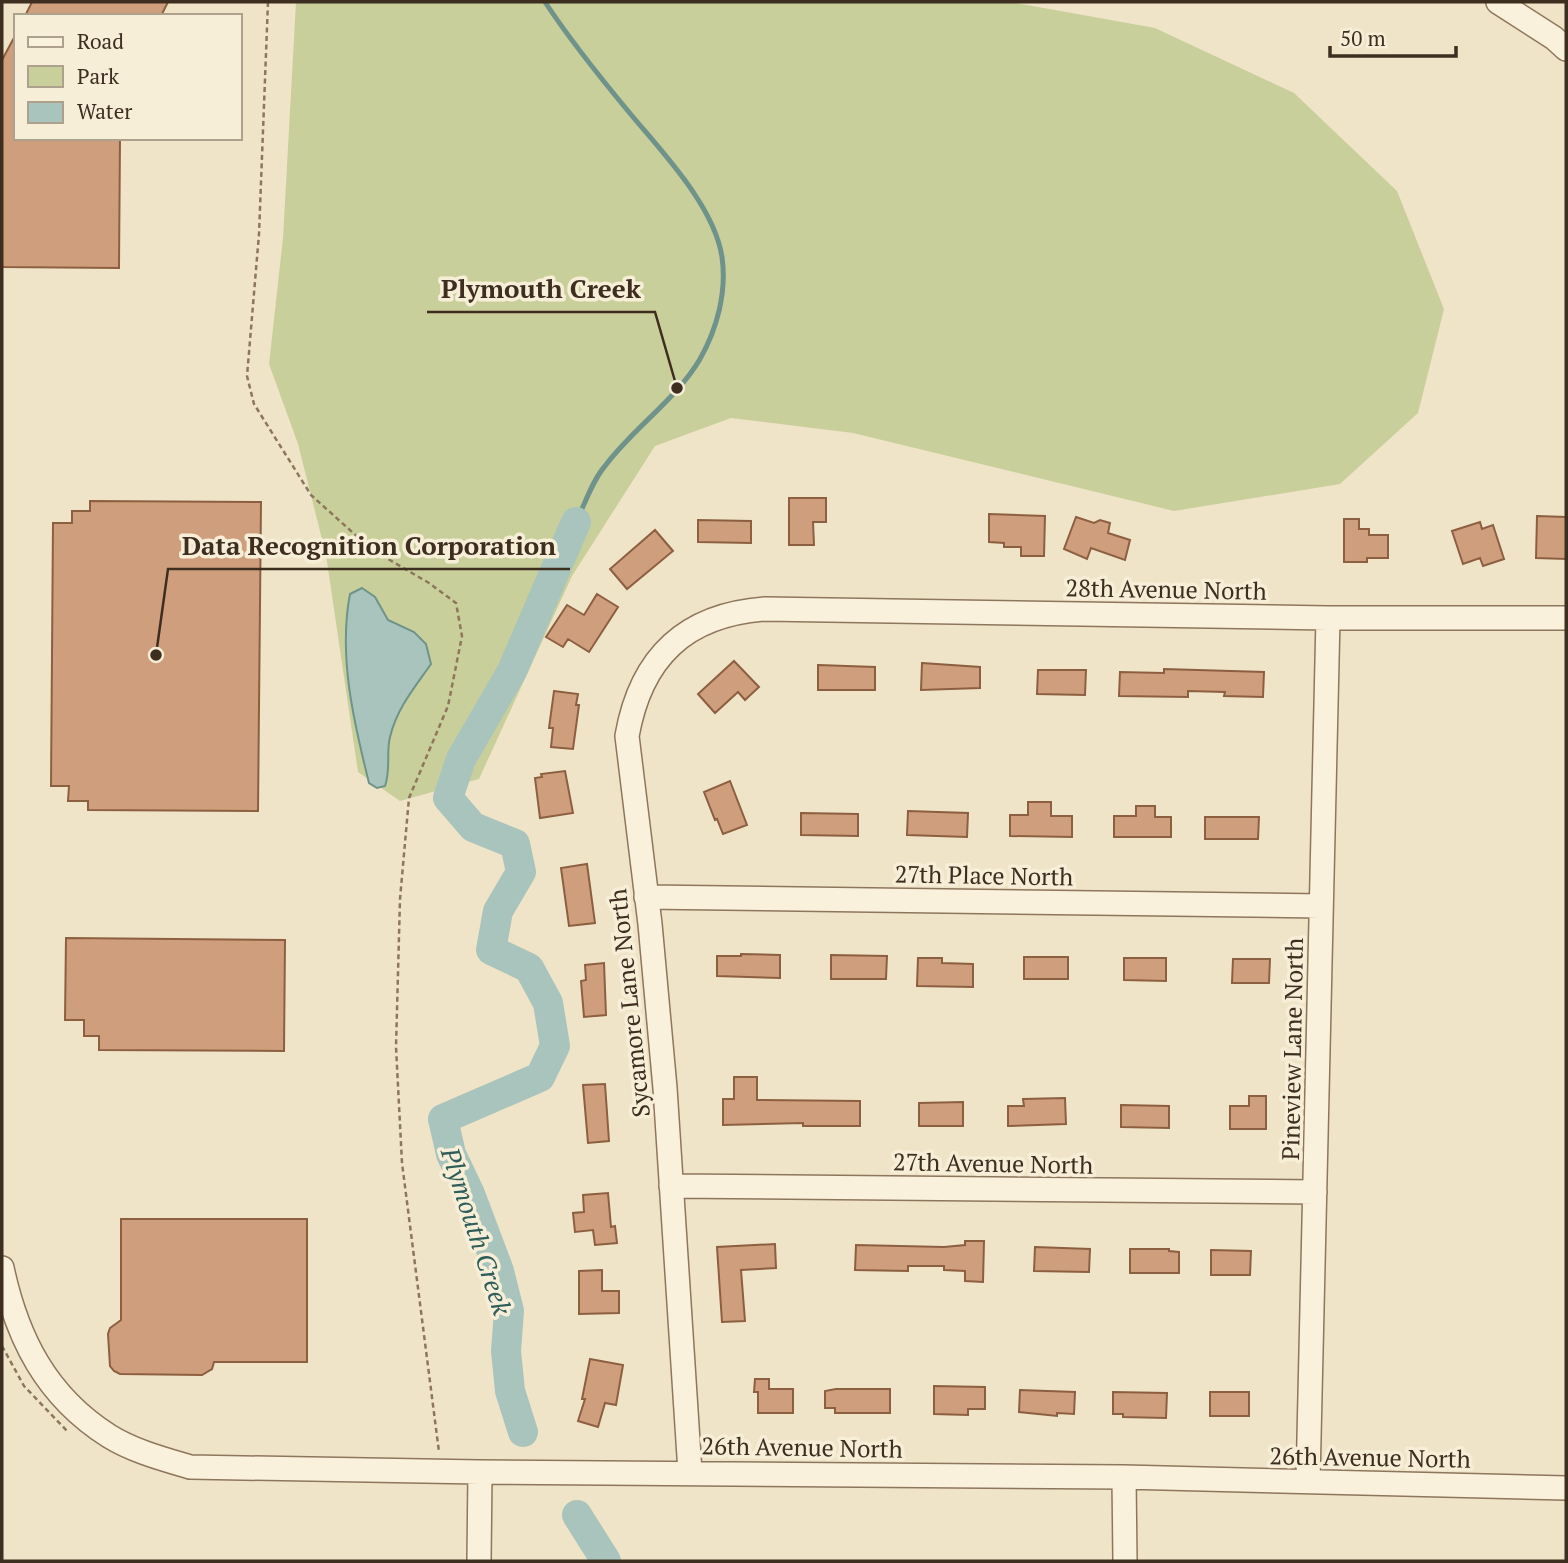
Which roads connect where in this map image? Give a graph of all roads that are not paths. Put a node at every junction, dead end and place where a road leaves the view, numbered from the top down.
1 (1498, 2) edge
2 (1566, 49) edge
3 (765, 609) joint
4 (1328, 618) junction
5 (1566, 618) edge
6 (646, 897) junction
7 (1321, 905) junction
8 (671, 1186) junction
9 (1315, 1192) junction
10 (2, 1268) edge
11 (480, 1472) junction
12 (690, 1472) junction
13 (1124, 1478) junction
14 (1308, 1481) junction
15 (1566, 1488) edge
16 (479, 1561) edge
17 (1125, 1561) edge

1 - 2 street
3 - 4 street, 28th Avenue North
3 - 6 street, Sycamore Lane North
4 - 5 street, 28th Avenue North
4 - 7 street, Pineview Lane North
6 - 7 street, 27th Place North
6 - 8 street, Sycamore Lane North
7 - 9 street, Pineview Lane North
8 - 9 street, 27th Avenue North
8 - 12 street, Sycamore Lane North
9 - 14 street, Pineview Lane North
10 - 11 street, 26th Avenue North
11 - 12 street, 26th Avenue North
11 - 16 street
12 - 13 street, 26th Avenue North
13 - 14 street, 26th Avenue North
13 - 17 street
14 - 15 street, 26th Avenue North

